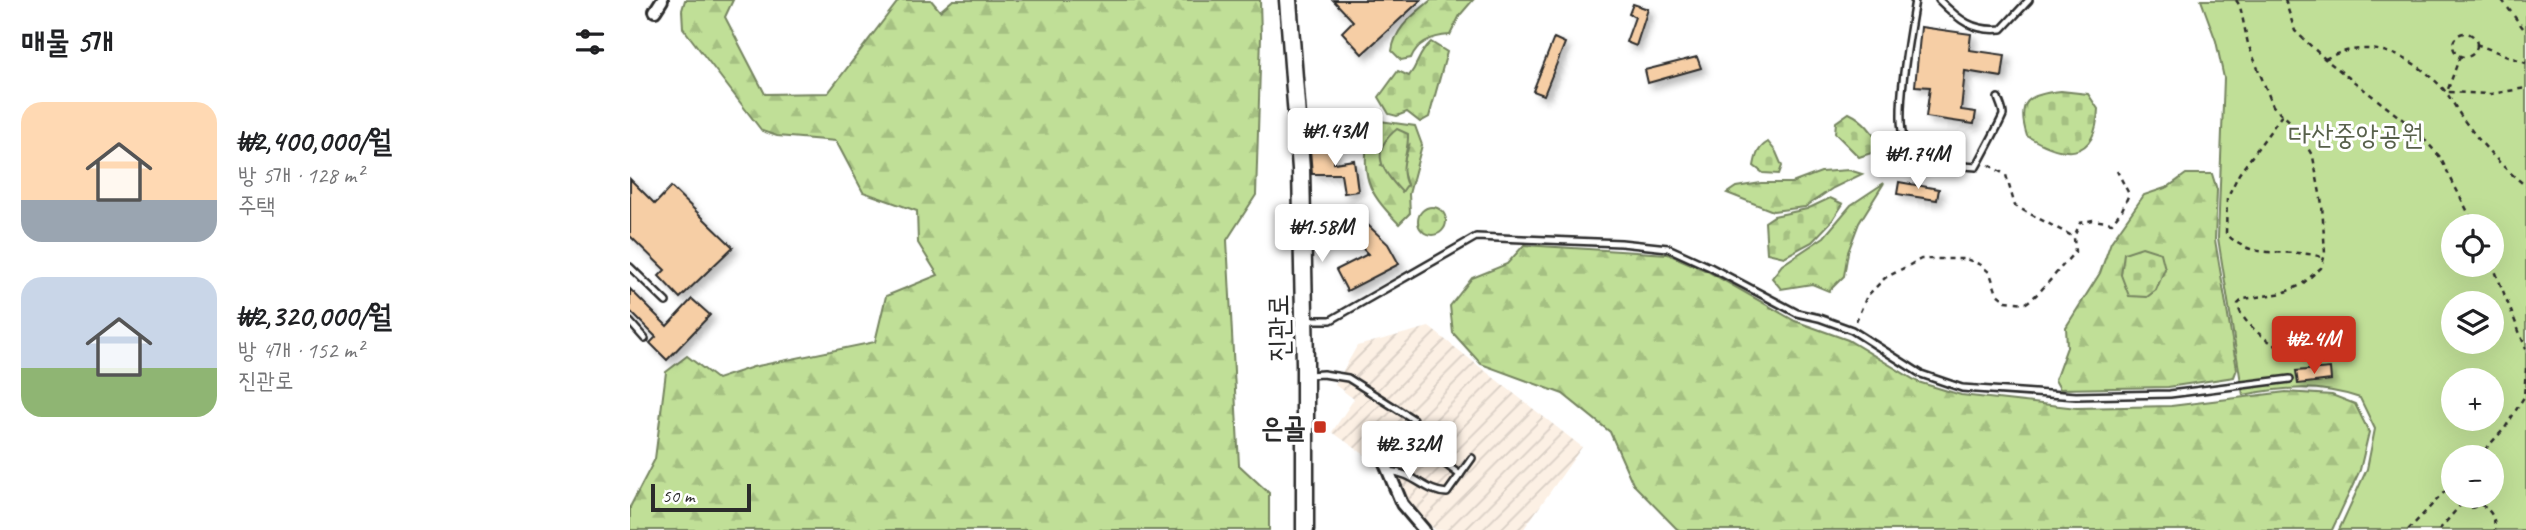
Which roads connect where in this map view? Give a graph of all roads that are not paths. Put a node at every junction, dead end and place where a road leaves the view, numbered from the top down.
1 (662, 0) edge
2 (1288, 0) edge
3 (1915, 0) edge
4 (1938, 0) edge
5 (2029, 0) edge
6 (655, 11) dead end
7 (1998, 98) dead end
8 (630, 267) edge
9 (666, 302) dead end
10 (1304, 320) junction
11 (630, 322) edge
12 (645, 339) dead end
13 (1305, 375) junction
14 (2290, 379) dead end
15 (1413, 419) dead end
16 (1377, 444) dead end
17 (1432, 454) dead end
18 (1472, 457) dead end
19 (1388, 471) junction
20 (1460, 475) junction
21 (1305, 530) edge
22 (1424, 530) edge

1 - 6 street
2 - 10 main road, 진관로
3 - 7 lane
4 - 5 lane
8 - 9 lane
10 - 13 main road, 진관로
10 - 14 lane
11 - 12 lane
13 - 15 lane
13 - 21 main road, 진관로
16 - 19 street
17 - 20 lane
18 - 20 lane
19 - 20 lane
19 - 22 street

